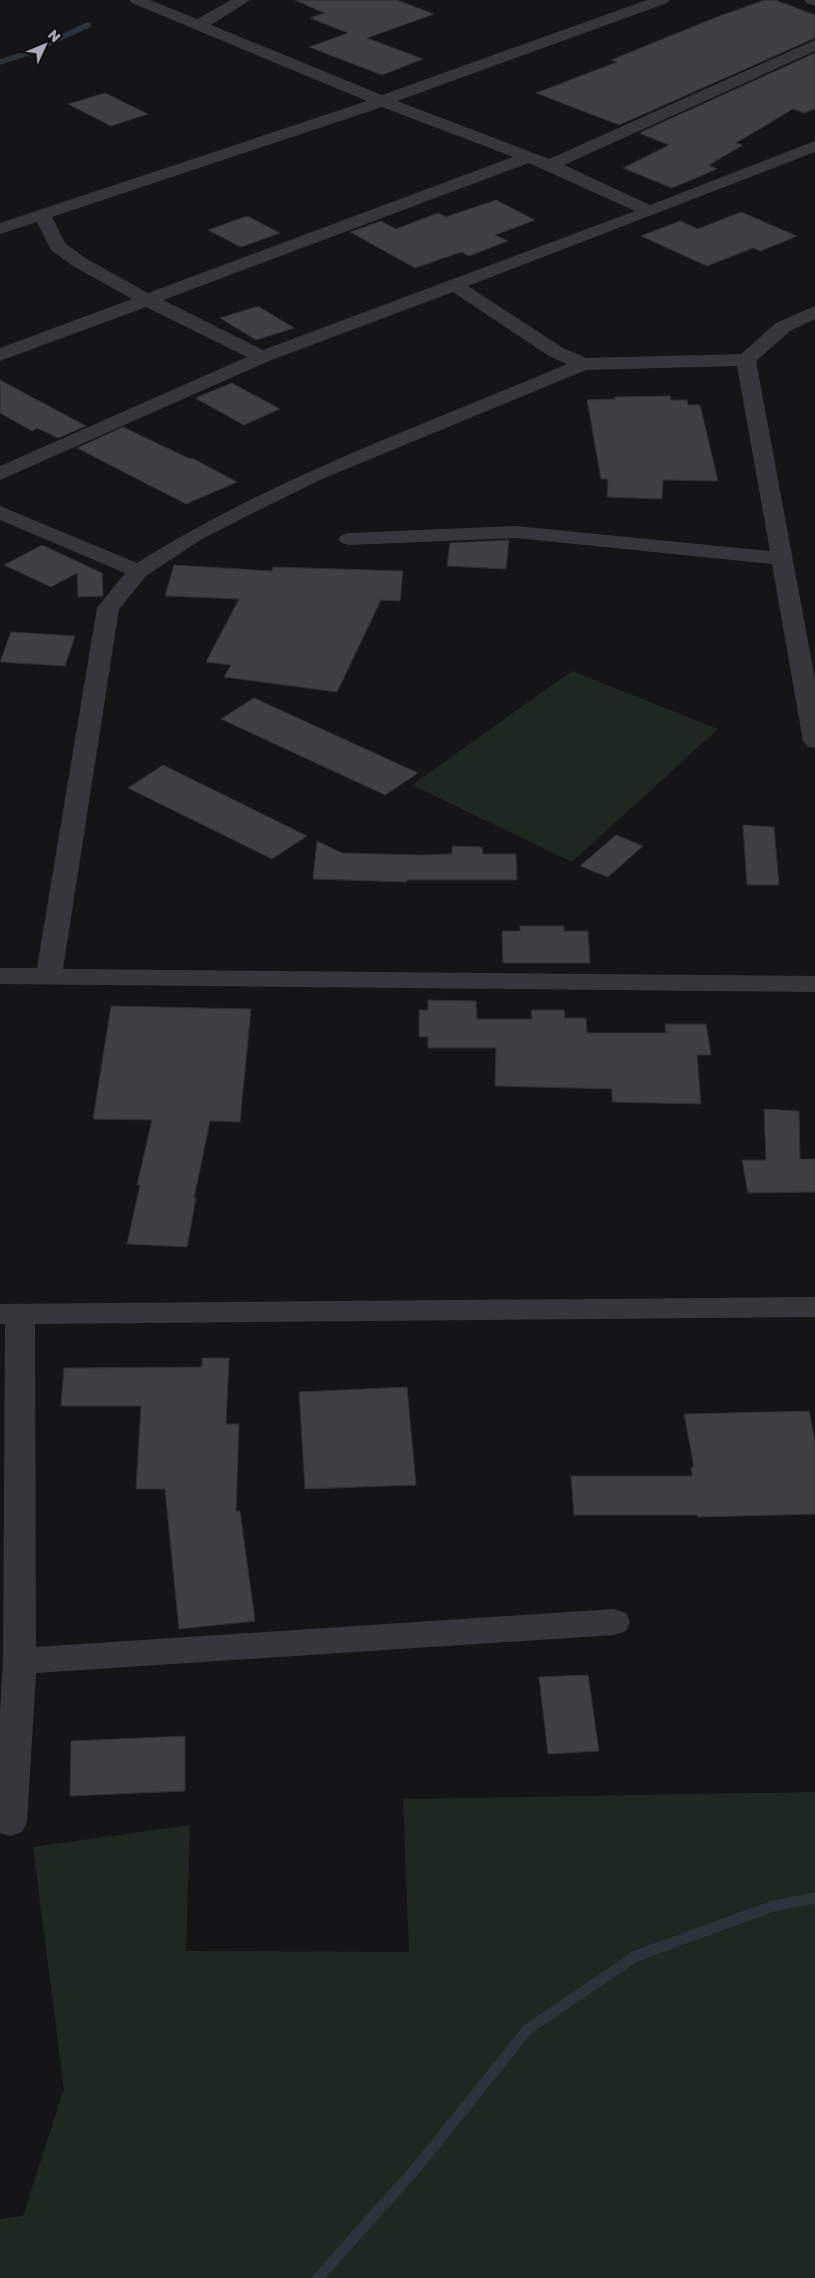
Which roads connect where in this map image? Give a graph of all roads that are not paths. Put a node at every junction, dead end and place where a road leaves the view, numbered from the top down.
1 (137, 0) edge
2 (242, 0) edge
3 (662, 0) edge
4 (199, 26) junction
5 (815, 44) edge
6 (382, 101) junction
7 (815, 146) edge
8 (526, 158) junction
9 (550, 165) junction
10 (650, 211) junction
11 (42, 214) junction
12 (0, 229) edge
13 (455, 285) junction
14 (145, 299) junction
15 (815, 312) edge
16 (0, 355) edge
17 (262, 357) junction
18 (746, 360) junction
19 (583, 364) junction
20 (0, 474) edge
21 (0, 512) edge
22 (349, 539) dead end
23 (782, 559) junction
24 (138, 571) junction
25 (815, 741) edge
26 (0, 976) edge
27 (49, 976) junction
28 (815, 984) edge
29 (815, 1307) edge
30 (10, 1314) edge
31 (614, 1622) dead end
32 (20, 1660) junction
33 (10, 1822) dead end

1 - 4 street
2 - 4 street
3 - 6 street
4 - 6 street
5 - 9 street
6 - 8 street
6 - 11 street
7 - 10 street
8 - 9 street
8 - 14 street
9 - 10 street
10 - 13 street
11 - 12 street
11 - 14 street
13 - 17 street
13 - 19 street
14 - 16 street
14 - 17 street
15 - 18 street
17 - 20 street
18 - 19 street
18 - 23 street
19 - 24 street
21 - 24 street
22 - 23 street
23 - 25 street
24 - 27 street
26 - 27 street
27 - 28 street
29 - 30 street
30 - 32 street
31 - 32 street
32 - 33 street

